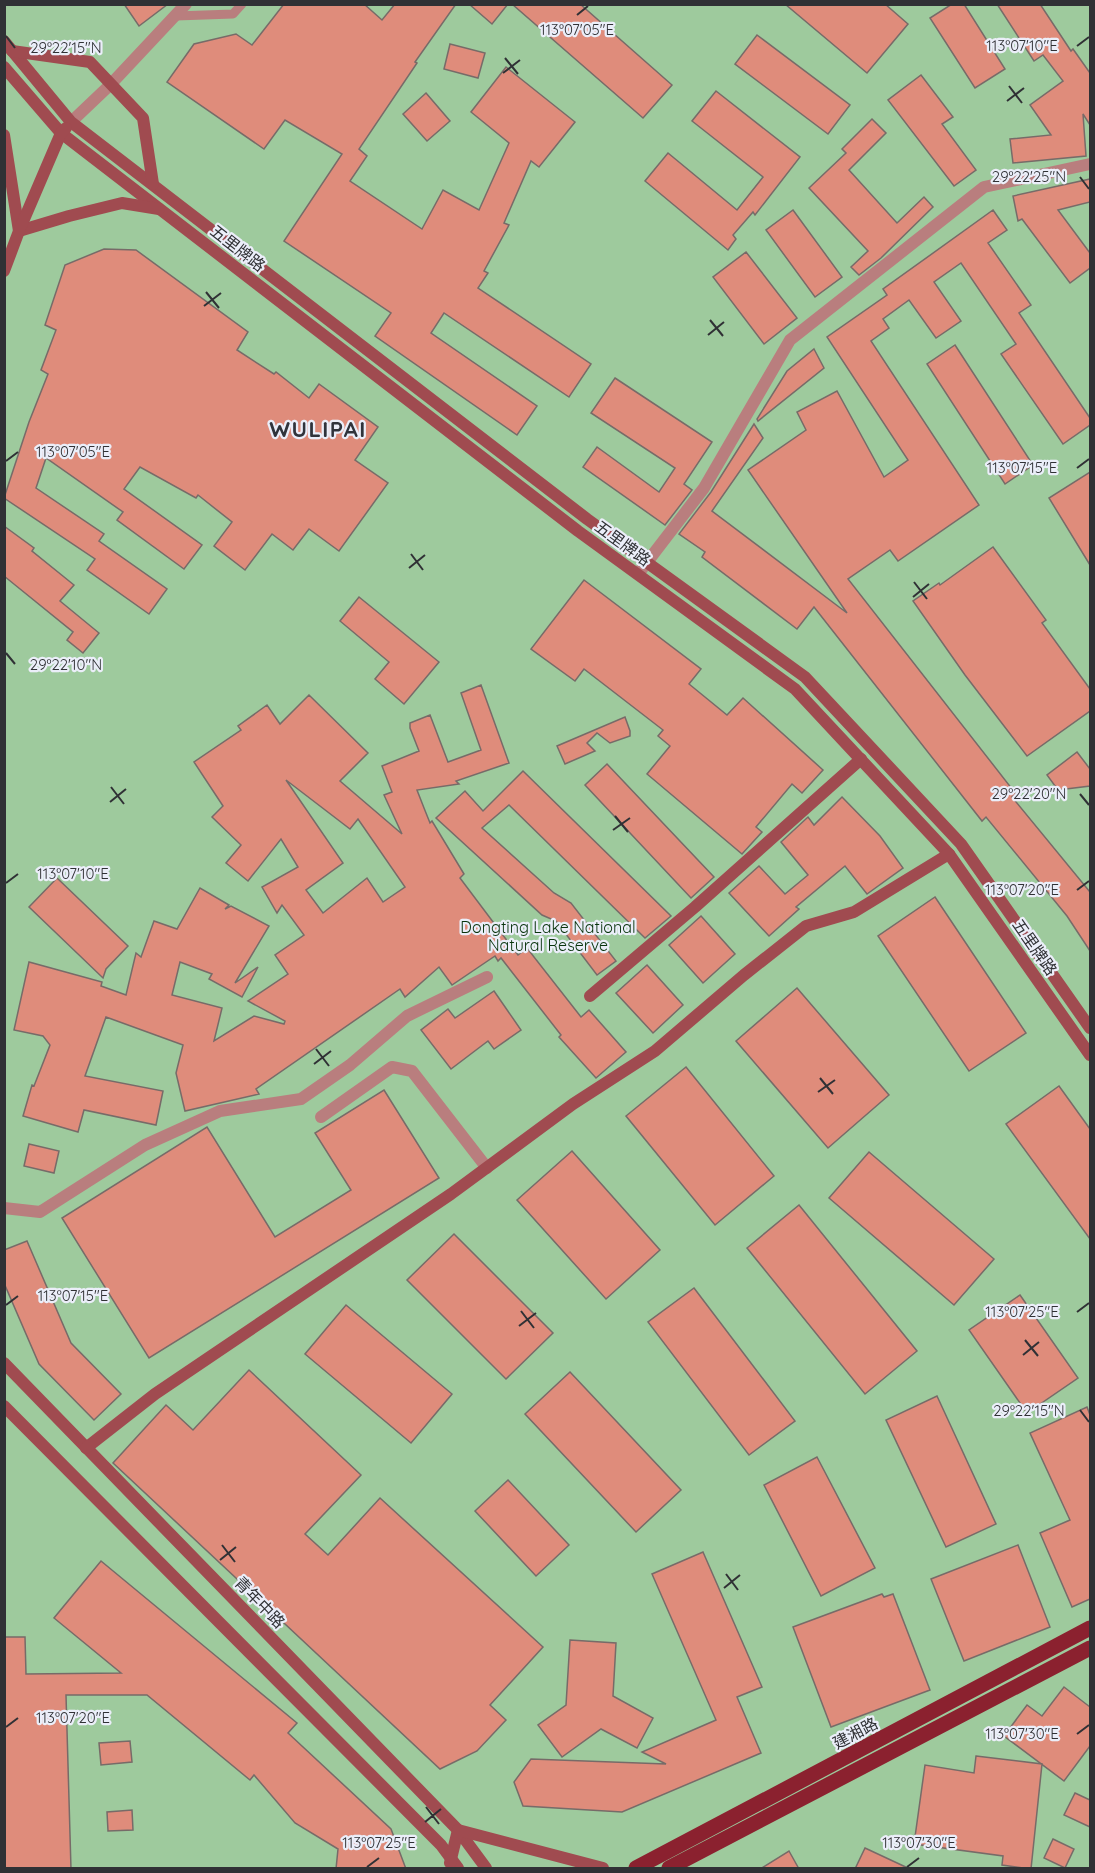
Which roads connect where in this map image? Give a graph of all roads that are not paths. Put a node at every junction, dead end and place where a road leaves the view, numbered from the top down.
1 (186, 4) edge
2 (242, 4) edge
3 (176, 16) junction
4 (8, 46) edge
5 (4, 67) edge
6 (111, 84) junction
7 (71, 122) junction
8 (61, 133) junction
9 (4, 135) edge
10 (1090, 164) edge
11 (153, 184) junction
12 (160, 209) junction
13 (19, 231) junction
14 (4, 271) edge
15 (647, 562) junction
16 (638, 574) junction
17 (861, 759) junction
18 (949, 854) junction
19 (488, 977) dead end
20 (590, 996) dead end
21 (1090, 1028) edge
22 (1090, 1054) edge
23 (321, 1117) dead end
24 (487, 1168) junction
25 (4, 1208) edge
26 (4, 1363) edge
27 (4, 1406) edge
28 (86, 1448) junction
29 (1090, 1628) edge
30 (1090, 1648) edge
31 (458, 1830) junction
32 (452, 1865) edge
33 (486, 1869) edge
34 (603, 1869) edge
35 (636, 1869) edge
36 (669, 1869) edge

1 - 3 street
2 - 3 lane
3 - 6 street
4 - 6 main road
4 - 7 main road, 五里牌路
5 - 8 main road, 五里牌路
6 - 7 street
6 - 11 main road
7 - 8 main road
7 - 11 main road, 五里牌路
8 - 12 main road, 五里牌路
8 - 13 main road
9 - 13 main road
10 - 15 street
11 - 15 main road, 五里牌路
12 - 13 main road
12 - 16 main road, 五里牌路
13 - 14 main road
15 - 16 street
15 - 21 main road, 五里牌路
16 - 17 main road, 五里牌路
17 - 18 main road, 五里牌路
17 - 20 main road
18 - 22 main road, 五里牌路
18 - 24 main road
19 - 25 street
23 - 24 street
24 - 28 main road
26 - 28 main road, 青年中路
27 - 32 main road
28 - 31 main road, 青年中路
29 - 35 main road, 建湘路
30 - 36 main road, 建湘路
31 - 32 main road
31 - 33 main road, 青年中路
31 - 34 main road

